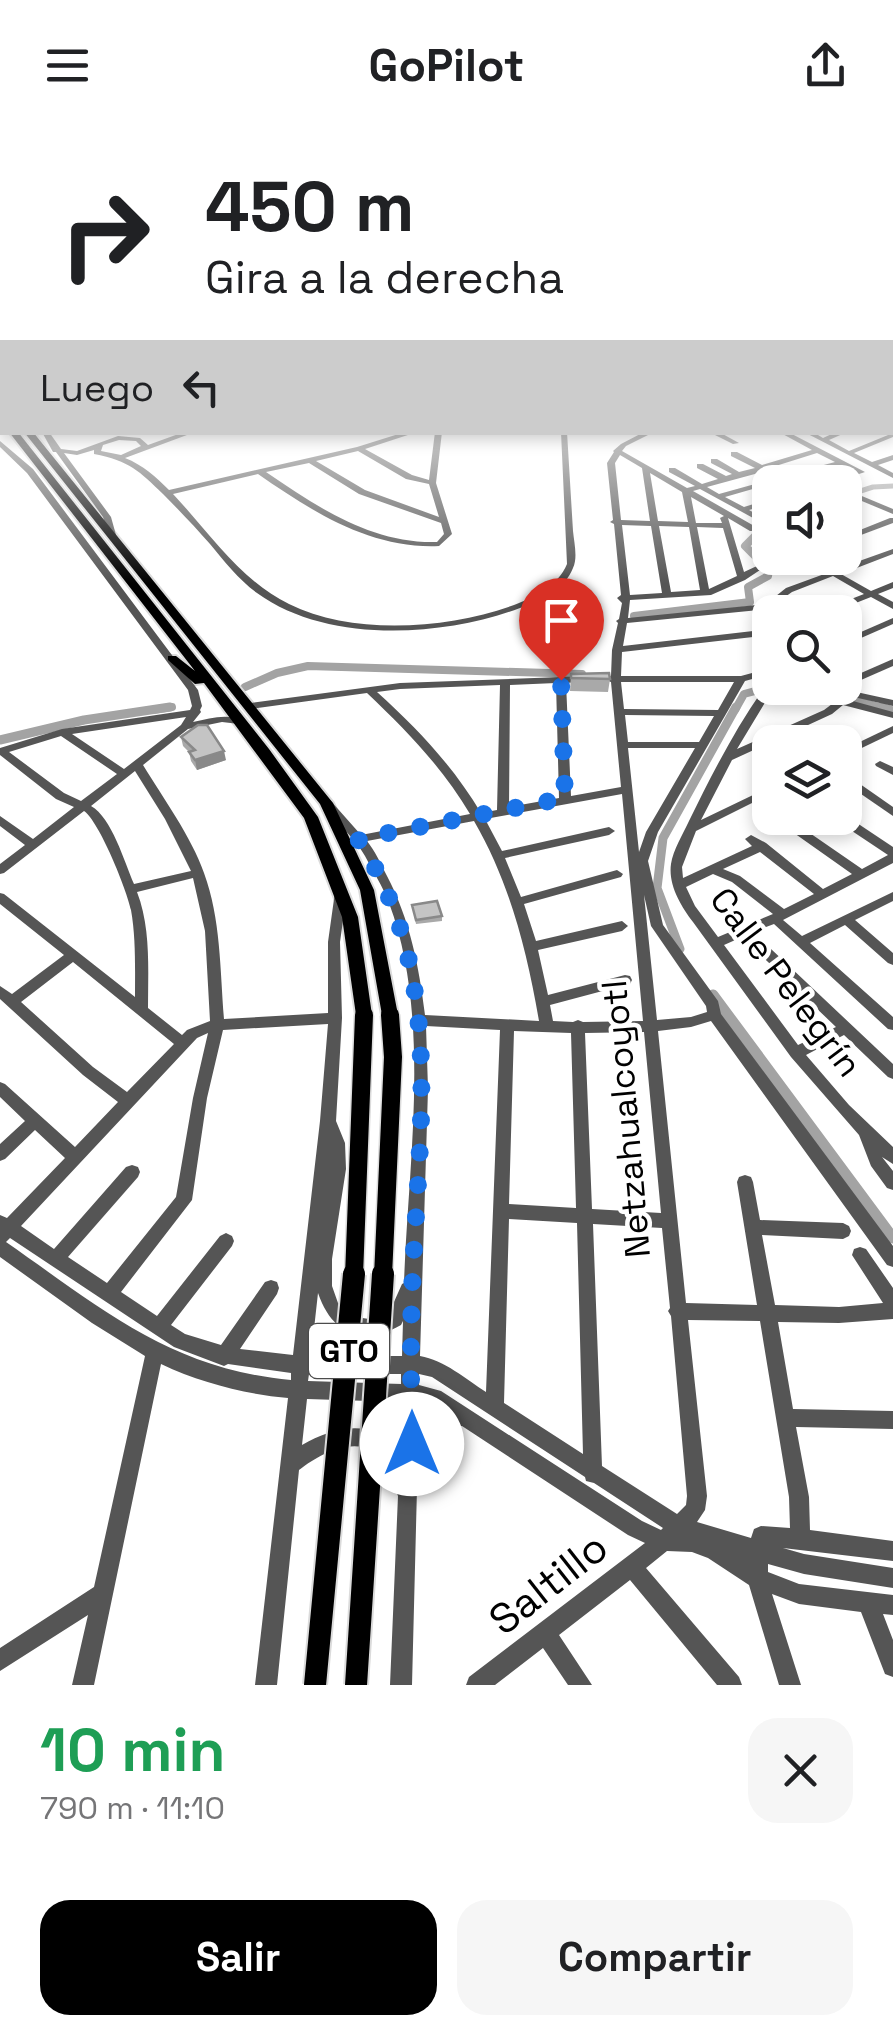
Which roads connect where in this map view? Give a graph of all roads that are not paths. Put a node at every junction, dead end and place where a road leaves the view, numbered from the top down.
1 (6, 439) edge
2 (17, 439) edge
3 (33, 439) edge
4 (48, 439) edge
5 (127, 439) edge
6 (132, 439) edge
7 (173, 439) edge
8 (393, 439) edge
9 (438, 439) edge
10 (564, 439) edge
11 (726, 439) edge
12 (791, 439) edge
13 (793, 439) edge
14 (820, 439) edge
15 (827, 439) edge
16 (880, 439) edge
17 (823, 440) junction
18 (622, 441) edge
19 (0, 443) edge
20 (735, 443) dead end
21 (779, 443) dead end
22 (102, 444) edge
23 (360, 449) junction
24 (56, 450) junction
25 (143, 450) junction
26 (819, 450) junction
27 (734, 454) dead end
28 (79, 456) junction
29 (767, 456) dead end
30 (116, 457) junction
31 (846, 457) junction
32 (893, 458) edge
33 (310, 460) junction
34 (714, 462) dead end
35 (780, 462) junction
36 (68, 464) junction
37 (756, 465) edge
38 (768, 465) edge
39 (787, 465) edge
40 (824, 465) edge
41 (855, 465) edge
42 (872, 465) junction
43 (700, 466) dead end
44 (645, 467) junction
45 (143, 469) junction
46 (752, 469) edge
47 (672, 470) dead end
48 (30, 471) junction
49 (260, 472) junction
50 (737, 474) junction
51 (893, 476) edge
52 (723, 478) junction
53 (432, 484) junction
54 (700, 485) junction
55 (72, 488) junction
56 (752, 488) edge
57 (686, 491) junction
58 (166, 494) junction
59 (719, 496) junction
60 (862, 498) edge
61 (752, 507) edge
62 (743, 510) junction
63 (722, 511) junction
64 (893, 512) edge
65 (752, 515) edge
66 (893, 520) edge
67 (445, 522) junction
68 (615, 522) junction
69 (654, 524) junction
70 (690, 525) junction
71 (726, 526) junction
72 (752, 528) edge
73 (863, 531) edge
74 (112, 534) junction
75 (95, 538) junction
76 (893, 552) edge
77 (97, 560) junction
78 (862, 563) edge
79 (752, 572) edge
80 (830, 575) edge
81 (839, 575) edge
82 (742, 578) junction
83 (893, 585) edge
84 (705, 593) junction
85 (871, 593) junction
86 (667, 595) junction
87 (781, 595) edge
88 (862, 597) edge
89 (622, 601) junction
90 (893, 606) edge
91 (752, 609) edge
92 (622, 622) junction
93 (893, 622) edge
94 (752, 634) edge
95 (862, 635) edge
96 (617, 650) junction
97 (172, 658) junction
98 (893, 662) edge
99 (752, 677) edge
100 (862, 677) edge
101 (616, 678) junction
102 (561, 680) junction
103 (741, 680) junction
104 (752, 681) edge
105 (505, 682) junction
106 (369, 690) junction
107 (862, 696) edge
108 (862, 701) edge
109 (893, 704) edge
110 (227, 705) junction
111 (757, 705) edge
112 (831, 705) edge
113 (252, 706) junction
114 (196, 712) junction
115 (620, 712) junction
116 (719, 713) junction
117 (893, 715) edge
118 (239, 720) junction
119 (185, 727) junction
120 (893, 729) edge
121 (62, 732) junction
122 (281, 744) junction
123 (862, 745) edge
124 (304, 746) dead end
125 (624, 746) junction
126 (699, 746) junction
127 (0, 751) edge
128 (727, 758) junction
129 (137, 764) junction
130 (880, 764) dead end
131 (893, 772) edge
132 (124, 774) junction
133 (628, 788) junction
134 (862, 791) edge
135 (565, 798) junction
136 (752, 799) edge
137 (326, 804) junction
138 (83, 806) junction
139 (502, 810) junction
140 (893, 812) edge
141 (480, 816) junction
142 (0, 820) edge
143 (694, 828) junction
144 (609, 831) dead end
145 (862, 833) edge
146 (806, 835) edge
147 (358, 839) junction
148 (33, 845) junction
149 (500, 854) junction
150 (893, 855) edge
151 (739, 857) junction
152 (0, 870) edge
153 (713, 870) junction
154 (198, 873) junction
155 (617, 874) dead end
156 (860, 874) junction
157 (736, 879) junction
158 (680, 885) junction
159 (132, 889) junction
160 (341, 892) junction
161 (822, 894) junction
162 (0, 897) edge
163 (892, 897) edge
164 (521, 901) junction
165 (782, 919) junction
166 (848, 921) junction
167 (622, 926) dead end
168 (745, 932) junction
169 (716, 942) junction
170 (802, 942) junction
171 (532, 947) junction
172 (72, 956) junction
173 (893, 960) edge
174 (625, 980) dead end
175 (6, 996) edge
176 (544, 1001) junction
177 (141, 1012) junction
178 (714, 1015) junction
179 (336, 1018) junction
180 (420, 1020) junction
181 (506, 1024) junction
182 (547, 1024) junction
183 (217, 1025) junction
184 (578, 1025) junction
185 (648, 1026) junction
186 (893, 1026) edge
187 (846, 1028) junction
188 (182, 1043) junction
189 (796, 1054) junction
190 (893, 1072) edge
191 (0, 1088) edge
192 (128, 1101) junction
193 (36, 1120) junction
194 (328, 1121) junction
195 (865, 1133) junction
196 (0, 1154) edge
197 (75, 1157) junction
198 (893, 1157) edge
199 (132, 1172) dead end
200 (745, 1182) dead end
201 (893, 1184) edge
202 (500, 1211) junction
203 (584, 1215) junction
204 (669, 1221) junction
205 (753, 1227) junction
206 (3, 1229) edge
207 (843, 1231) dead end
208 (226, 1241) dead end
209 (0, 1246) edge
210 (860, 1255) dead end
211 (56, 1259) junction
212 (893, 1260) edge
213 (413, 1270) junction
214 (271, 1288) dead end
215 (108, 1294) junction
216 (893, 1303) edge
217 (677, 1311) junction
218 (893, 1311) edge
219 (768, 1314) junction
220 (160, 1327) junction
221 (155, 1352) junction
222 (224, 1357) junction
223 (299, 1365) junction
224 (412, 1365) junction
225 (296, 1387) junction
226 (411, 1392) junction
227 (495, 1408) junction
228 (786, 1418) junction
229 (893, 1420) edge
230 (478, 1426) junction
231 (412, 1444) junction
232 (289, 1466) junction
233 (593, 1474) junction
234 (409, 1501) junction
235 (671, 1534) junction
236 (800, 1538) junction
237 (759, 1552) junction
238 (893, 1552) edge
239 (632, 1566) junction
240 (757, 1578) junction
241 (893, 1578) edge
242 (102, 1594) junction
243 (868, 1601) junction
244 (893, 1604) edge
245 (545, 1633) junction
246 (0, 1660) edge
247 (893, 1666) edge
248 (82, 1685) edge
249 (266, 1685) edge
250 (316, 1685) edge
251 (356, 1685) edge
252 (401, 1685) edge
253 (477, 1685) edge
254 (581, 1685) edge
255 (732, 1685) edge
256 (790, 1685) edge

1 - 48 street
2 - 75 main road, GTO
3 - 55 main road, GTO
4 - 24 street
5 - 22 street
6 - 25 street
7 - 25 street
8 - 23 street
9 - 53 street
10 - 58 street
11 - 20 street
12 - 21 street
13 - 26 street
14 - 17 street
15 - 17 street
16 - 31 street
17 - 31 street
18 - 44 street
18 - 68 street, Netzahualcoyotl
19 - 48 street
22 - 28 street
22 - 30 street
23 - 33 street
23 - 53 street
24 - 28 street
24 - 36 street
25 - 30 street
25 - 45 street
26 - 31 street
26 - 35 street
27 - 37 street
28 - 36 street
29 - 35 street
30 - 45 street
31 - 40 street
31 - 41 street
31 - 42 street
32 - 42 street
33 - 49 street
33 - 67 street
34 - 50 street
35 - 38 street
35 - 39 street
36 - 55 main road
36 - 74 street
42 - 51 street
43 - 52 street
44 - 57 street
44 - 69 street
45 - 58 street
46 - 50 street
47 - 54 street
48 - 77 street
49 - 58 street
49 - 67 street
50 - 52 street
52 - 54 street
53 - 67 street
54 - 57 street
54 - 59 street
55 - 74 main road, GTO
56 - 59 street
57 - 63 street
57 - 70 street
59 - 62 street
60 - 64 street
61 - 62 street
62 - 65 street
63 - 71 street
63 - 72 street
66 - 73 street
68 - 69 street
68 - 89 street, Netzahualcoyotl
69 - 70 street
69 - 86 street
70 - 71 street
70 - 84 street
71 - 82 street
74 - 113 main road, GTO
75 - 77 main road
75 - 110 main road, GTO
76 - 78 street
77 - 97 street
79 - 82 street
80 - 87 street
81 - 85 street
82 - 84 street
83 - 85 street
84 - 86 street
85 - 88 street
85 - 90 street
86 - 89 street
89 - 92 street, Netzahualcoyotl
91 - 92 street
92 - 96 street, Netzahualcoyotl
93 - 95 street
94 - 96 street
96 - 101 street, Netzahualcoyotl
97 - 110 main road
97 - 114 street
98 - 100 street
99 - 103 street
101 - 102 street
101 - 103 street
101 - 115 street, Netzahualcoyotl
102 - 105 street
102 - 135 street
103 - 104 street
103 - 116 street
105 - 106 street
105 - 139 street
106 - 113 street
106 - 141 street
107 - 109 street
108 - 117 street
110 - 118 main road, GTO
111 - 128 street, Calle Pelegrín
112 - 128 street
113 - 122 main road, GTO
114 - 119 street
114 - 121 street
115 - 116 street
115 - 125 street, Netzahualcoyotl
116 - 126 street
118 - 119 street
118 - 160 main road, GTO
119 - 129 street
120 - 123 street
121 - 127 street
121 - 132 street
122 - 124 main road
122 - 137 main road, GTO
125 - 126 street
125 - 133 street, Netzahualcoyotl
126 - 178 street
127 - 138 street
128 - 143 street, Calle Pelegrín
129 - 132 street
129 - 154 street
130 - 131 street
132 - 138 street
133 - 135 street
133 - 185 street, Netzahualcoyotl
134 - 140 street
135 - 139 street
136 - 143 street
137 - 147 street
137 - 251 main road, GTO, bridge
138 - 148 street
138 - 159 street
139 - 141 street
141 - 147 street
141 - 149 street
142 - 148 street
143 - 158 street, Calle Pelegrín
144 - 149 street
145 - 150 street
146 - 156 street
147 - 180 street
148 - 152 street
149 - 164 street
150 - 156 street
151 - 153 street
151 - 157 street
151 - 161 street
153 - 157 street
153 - 158 street
154 - 159 street
154 - 183 street
155 - 164 street
156 - 161 street
157 - 165 street
158 - 169 street, Calle Pelegrín
159 - 177 street
160 - 179 street
160 - 250 main road, GTO, bridge
161 - 165 street
162 - 172 street
163 - 166 street
164 - 171 street
165 - 168 street
165 - 170 street
166 - 170 street
166 - 173 street
167 - 171 street
168 - 169 street
168 - 187 street
169 - 189 street, Calle Pelegrín
170 - 186 street
171 - 176 street
172 - 175 street
172 - 177 street
174 - 176 street
175 - 192 street
176 - 182 street
177 - 188 street
178 - 185 street
178 - 212 street
179 - 183 street
179 - 194 street
180 - 181 street
180 - 213 street
181 - 182 street
181 - 202 street
182 - 184 street
183 - 188 street
183 - 215 street
184 - 185 street
184 - 203 street
185 - 204 street, Netzahualcoyotl
187 - 189 street
187 - 190 street
188 - 192 street
189 - 195 street, Calle Pelegrín
191 - 193 street
192 - 197 street
193 - 196 street
193 - 197 street
194 - 213 street
194 - 223 street
195 - 198 street, Calle Pelegrín
195 - 201 street
197 - 206 street
199 - 211 street
200 - 205 street
202 - 203 street
202 - 227 street
203 - 204 street
203 - 233 street
204 - 217 street, Netzahualcoyotl
205 - 207 street
205 - 219 street
206 - 211 street
208 - 220 street
209 - 221 street
210 - 216 street
211 - 215 street
213 - 224 street
214 - 222 street
215 - 220 street
217 - 219 street
217 - 235 street, Netzahualcoyotl
218 - 219 street
219 - 228 street
220 - 222 street
221 - 225 street
221 - 242 street
222 - 223 street
223 - 224 street
223 - 225 street
224 - 226 street
224 - 227 street
225 - 226 street
225 - 232 street
226 - 230 street
226 - 231 street
227 - 233 street
228 - 229 street
228 - 236 street
230 - 231 street
230 - 235 street
231 - 234 street
232 - 234 street
232 - 249 street
233 - 235 street
234 - 252 street
235 - 237 street
235 - 239 street, Saltillo
235 - 240 street
236 - 237 street
236 - 238 street
237 - 240 street
237 - 241 street
239 - 245 street, Saltillo
239 - 255 street
240 - 243 street
240 - 256 street
242 - 246 street
242 - 248 street
243 - 244 street
243 - 247 street
245 - 253 street, Saltillo
245 - 254 street

